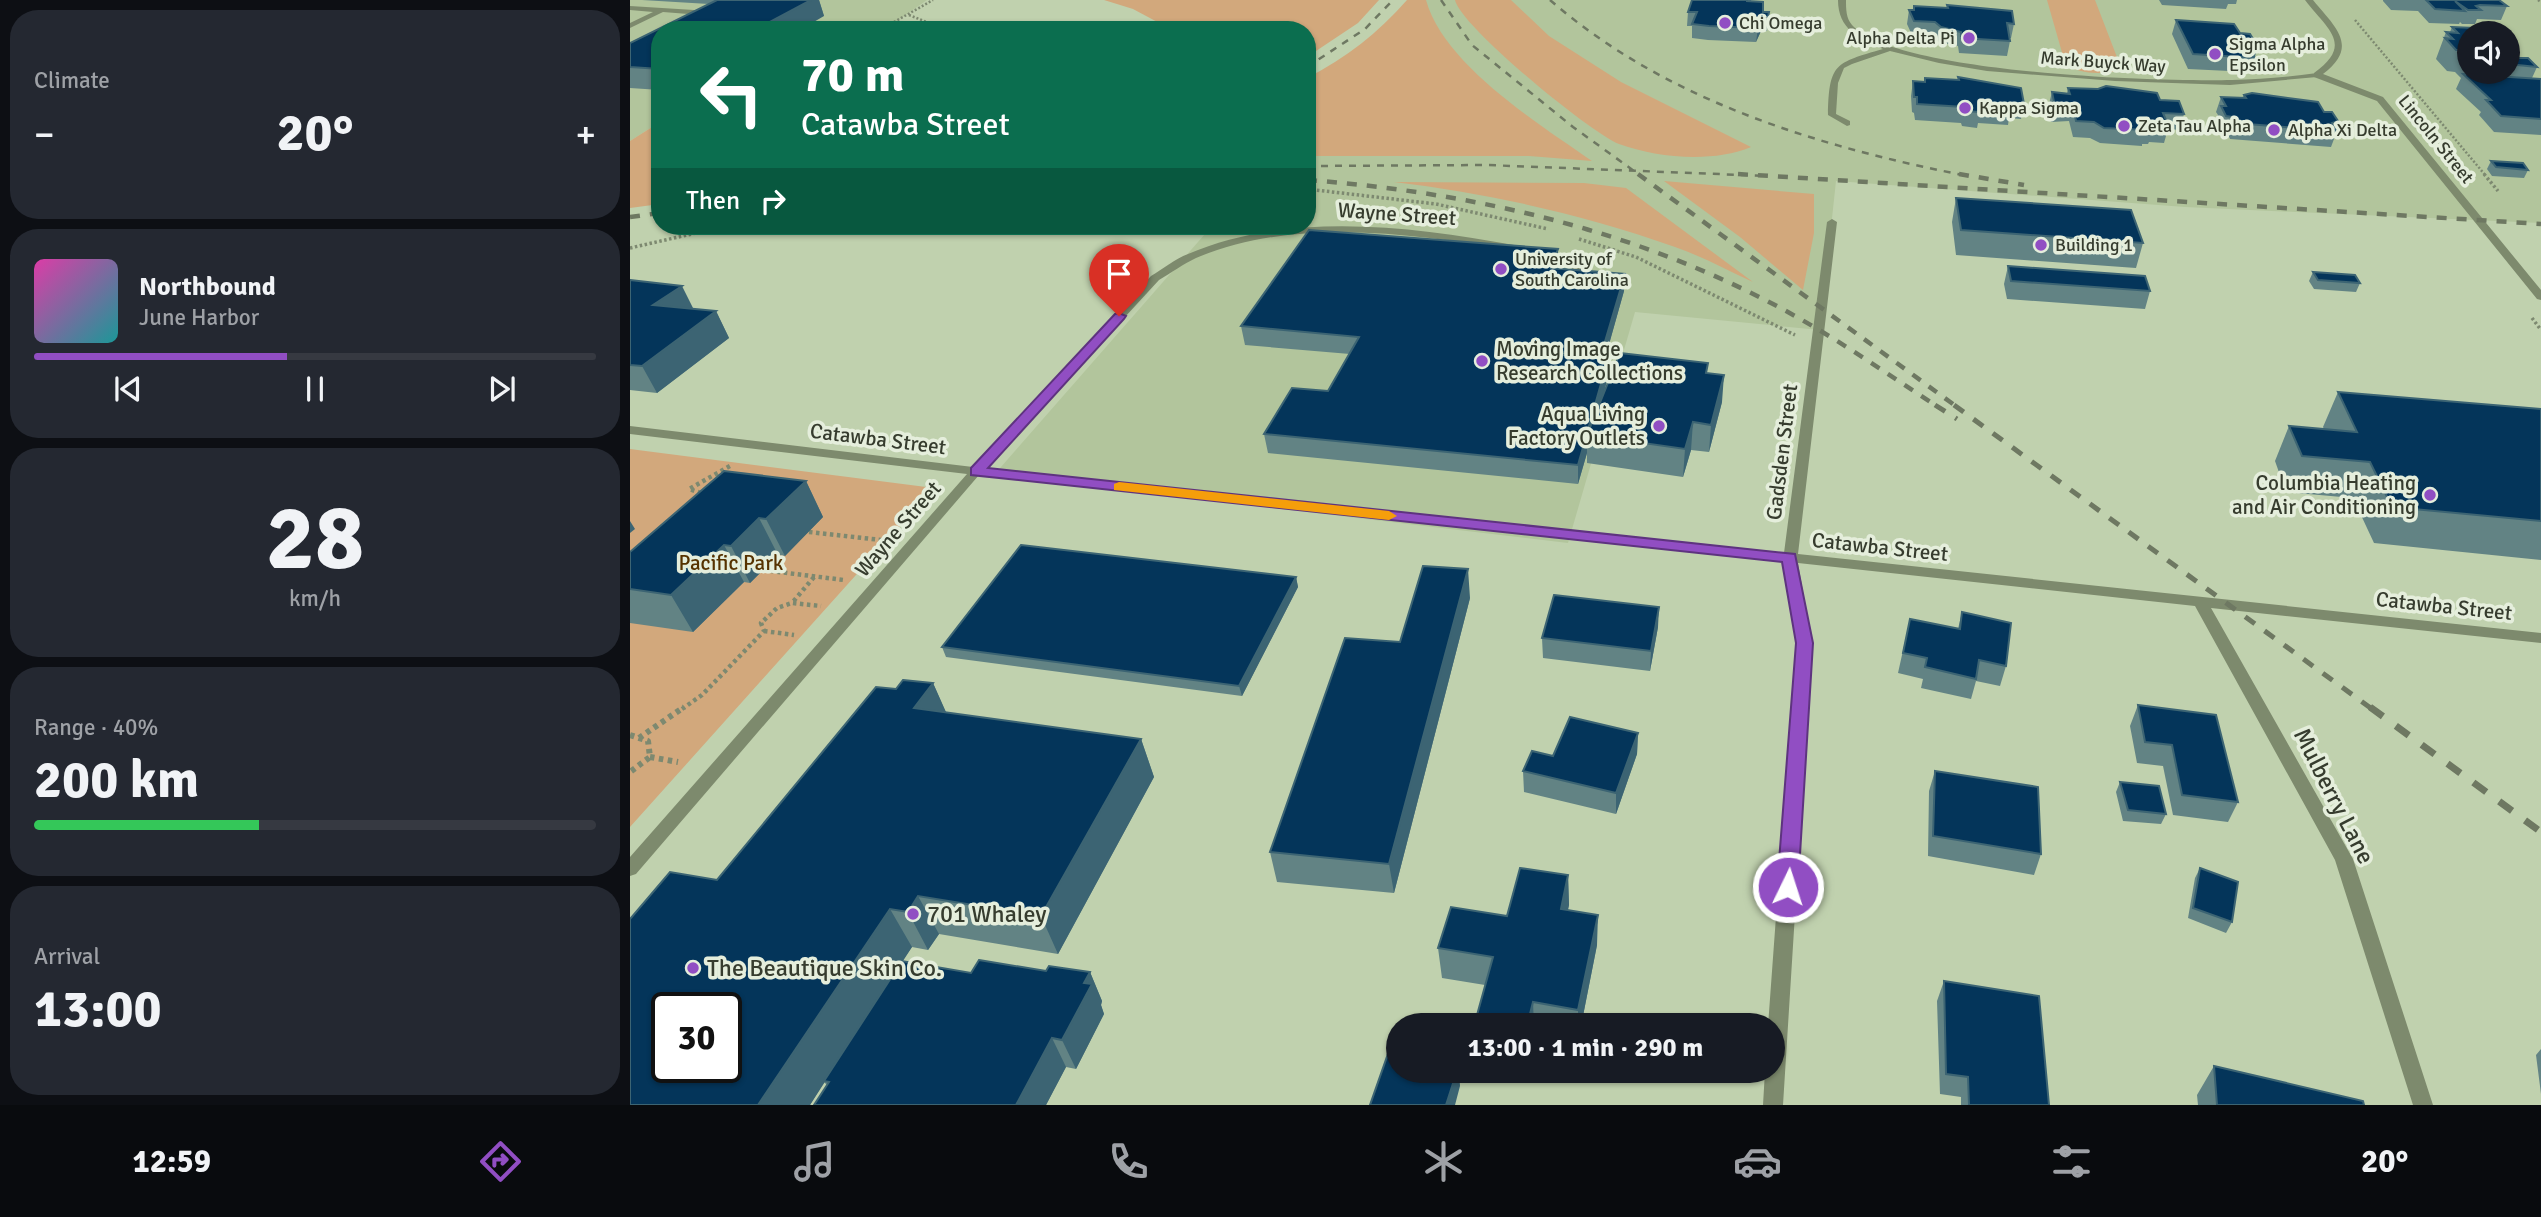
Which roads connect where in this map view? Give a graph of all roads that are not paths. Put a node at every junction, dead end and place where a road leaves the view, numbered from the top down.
1 (1842, 0) edge
2 (2309, 0) edge
3 (630, 8) edge
4 (663, 10) junction
5 (694, 21) edge
6 (630, 26) edge
7 (1890, 49) junction
8 (2317, 75) junction
9 (1847, 123) dead end
10 (1832, 222) dead end
11 (1316, 230) edge
12 (1272, 235) edge
13 (1590, 276) edge
14 (2541, 297) edge
15 (630, 430) edge
16 (976, 471) junction
17 (1790, 558) junction
18 (2200, 602) junction
19 (2541, 638) edge
20 (630, 869) edge
21 (1773, 1105) edge
22 (2423, 1105) edge

1 - 7 street
2 - 8 street
3 - 4 street
4 - 5 street
4 - 6 street
7 - 8 street, Mark Buyck Way
7 - 9 street
8 - 14 street, Lincoln Street
10 - 17 street, Gadsden Street
11 - 13 street, Wayne Street
12 - 16 street, Wayne Street
15 - 16 street, Catawba Street
16 - 17 street, Catawba Street
16 - 20 street, Wayne Street
17 - 18 street, Catawba Street
17 - 21 street, Gadsden Street
18 - 19 street, Catawba Street
18 - 22 street, Mulberry Lane

